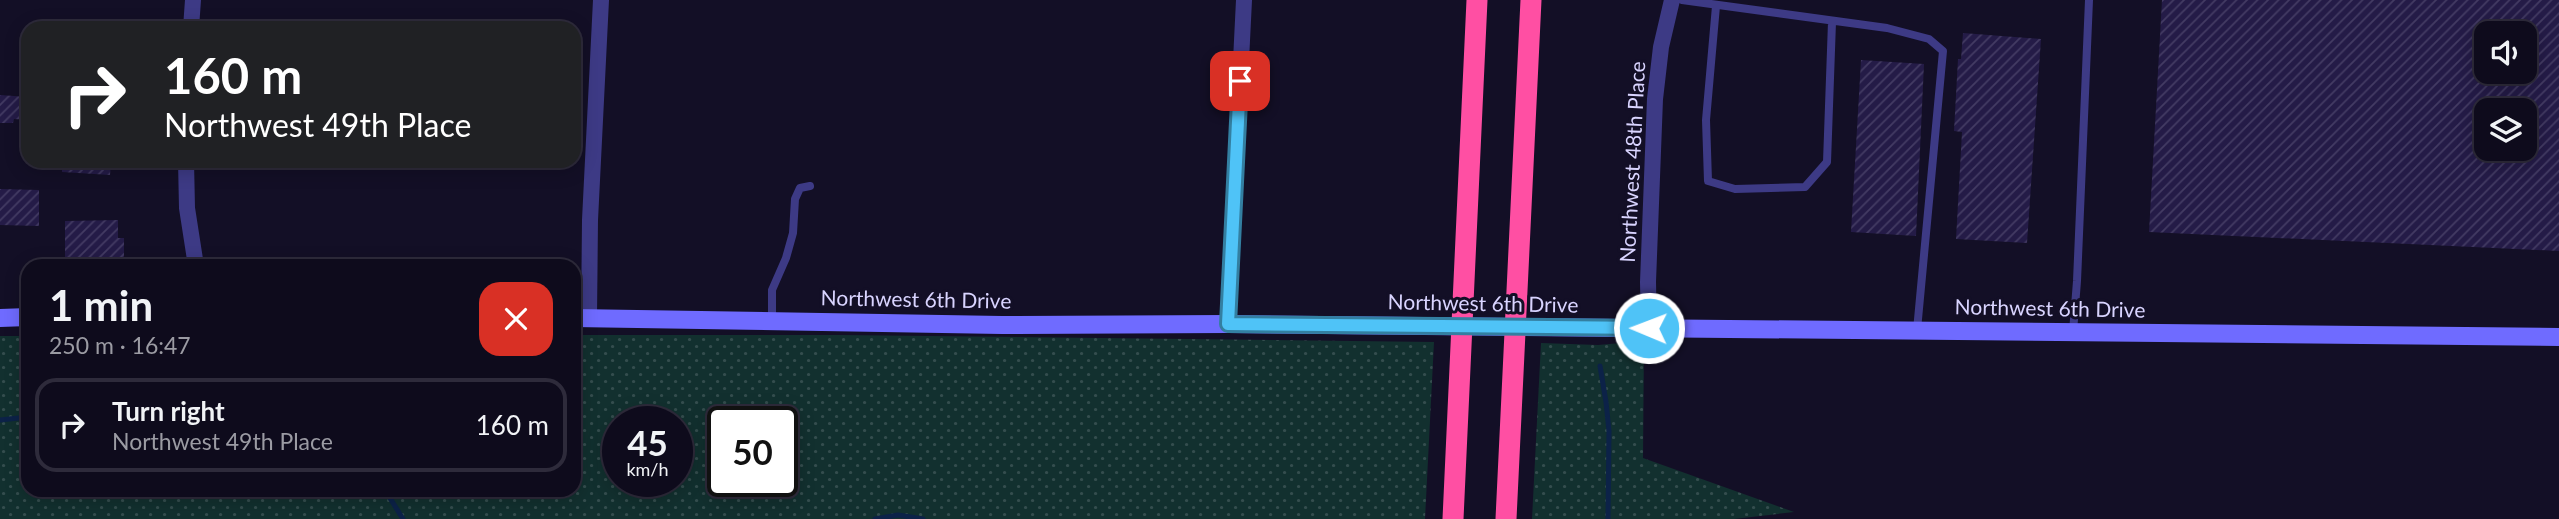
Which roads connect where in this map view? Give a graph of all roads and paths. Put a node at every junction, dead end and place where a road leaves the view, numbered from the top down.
1 (192, 0) edge
2 (601, 0) edge
3 (1244, 0) edge
4 (1470, 0) edge
5 (1477, 0) edge
6 (1531, 0) edge
7 (1543, 0) edge
8 (1672, 0) edge
9 (1682, 0) edge
10 (2089, 0) edge
11 (1716, 6) junction
12 (191, 21) edge
13 (1832, 22) junction
14 (1474, 108) junction
15 (1525, 127) junction
16 (186, 168) edge
17 (810, 186) dead end
18 (195, 259) edge
19 (0, 317) edge
20 (21, 317) edge
21 (581, 318) edge
22 (772, 320) junction
23 (1228, 324) junction
24 (1649, 328) junction
25 (1917, 331) junction
26 (2073, 332) junction
27 (2559, 337) edge
28 (1454, 519) edge
29 (1506, 519) edge

1 - 12 street
2 - 21 street
3 - 23 street
4 - 14 highway
5 - 14 highway
6 - 15 highway
7 - 15 highway
8 - 24 street, Northwest 48th Place
9 - 11 lane
10 - 26 lane
11 - 13 lane
11 - 13 lane
13 - 25 lane
14 - 28 highway
15 - 29 highway
16 - 18 street
17 - 22 lane
19 - 20 main road
21 - 22 main road, Northwest 6th Drive
22 - 23 main road, Northwest 6th Drive
23 - 24 main road, Northwest 6th Drive
24 - 25 main road, Northwest 6th Drive
25 - 26 main road, Northwest 6th Drive
26 - 27 main road, Northwest 6th Drive

